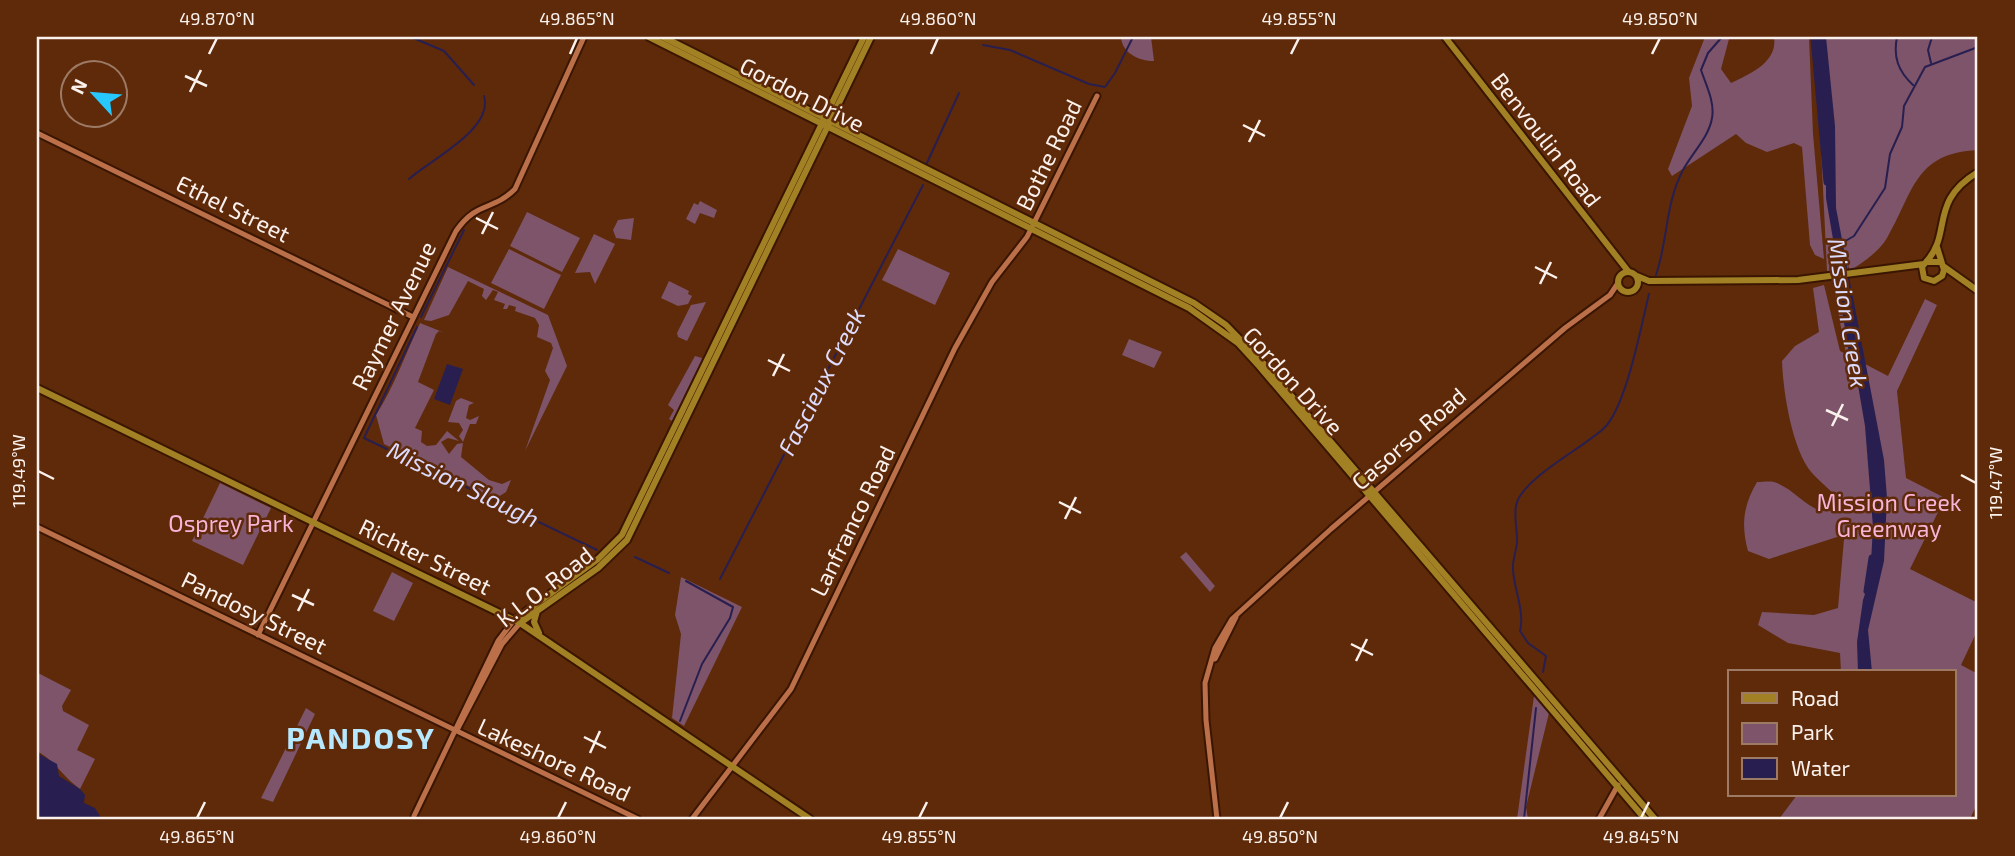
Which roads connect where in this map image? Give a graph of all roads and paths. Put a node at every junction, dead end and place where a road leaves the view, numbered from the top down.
1 (584, 37) edge
2 (649, 37) edge
3 (663, 37) edge
4 (864, 37) edge
5 (871, 37) edge
6 (1445, 37) edge
7 (1097, 96) dead end
8 (834, 103) junction
9 (807, 113) junction
10 (825, 122) junction
11 (842, 131) junction
12 (37, 133) edge
13 (816, 140) junction
14 (1978, 172) edge
15 (1033, 226) junction
16 (1937, 238) junction
17 (1925, 263) junction
18 (1619, 264) junction
19 (1942, 264) junction
20 (1904, 268) junction
21 (1628, 271) junction
22 (1923, 275) junction
23 (1637, 276) junction
24 (1618, 280) junction
25 (1649, 281) junction
26 (1937, 281) junction
27 (1963, 282) junction
28 (1636, 289) junction
29 (1978, 291) edge
30 (1624, 292) junction
31 (1610, 295) junction
32 (413, 317) junction
33 (37, 388) edge
34 (1373, 494) junction
35 (313, 522) junction
36 (37, 527) edge
37 (539, 609) junction
38 (517, 622) junction
39 (258, 635) junction
40 (540, 635) junction
41 (455, 732) junction
42 (733, 766) junction
43 (1622, 781) junction
44 (1617, 787) junction
45 (414, 816) dead end
46 (638, 819) edge
47 (692, 819) edge
48 (810, 819) edge
49 (1217, 819) edge
50 (1599, 819) edge
51 (1645, 819) edge
52 (1656, 819) edge

1 - 32 street, Raymer Avenue
2 - 9 main road, Gordon Drive
3 - 9 main road, Gordon Drive
4 - 8 main road, K.L.O. Road
5 - 8 main road, K.L.O. Road
6 - 18 main road, Benvoulin Road
7 - 15 street, Bothe Road
8 - 9 main road
8 - 10 main road, K.L.O. Road
8 - 11 main road
9 - 10 main road, Gordon Drive
9 - 13 main road
10 - 11 main road, Gordon Drive
10 - 13 main road, K.L.O. Road
11 - 13 main road
11 - 15 main road, Gordon Drive
12 - 32 street, Ethel Street
13 - 37 main road, K.L.O. Road
13 - 38 main road, K.L.O. Road
14 - 16 main road
15 - 34 main road, Gordon Drive
15 - 42 street, Lanfranco Road
16 - 17 main road
16 - 19 main road
17 - 19 main road
17 - 20 main road
17 - 22 main road
18 - 21 main road, Benvoulin Road
18 - 24 main road
19 - 26 main road
19 - 27 main road
20 - 22 main road
20 - 25 main road
21 - 23 main road
21 - 24 main road
22 - 26 main road
23 - 25 main road
23 - 28 main road
24 - 30 main road
24 - 31 street, Casorso Road
25 - 28 main road
26 - 27 main road
27 - 29 main road
28 - 30 main road
30 - 31 street, Casorso Road
31 - 34 street, Casorso Road
32 - 35 street, Raymer Avenue
33 - 35 main road, Richter Street
34 - 43 main road, Gordon Drive
34 - 44 main road, Gordon Drive
34 - 49 street, Casorso Road
35 - 38 main road, Richter Street
35 - 39 street, Raymer Avenue
36 - 39 street, Pandosy Street
37 - 38 main road, K.L.O. Road
37 - 40 main road
38 - 40 main road, Richter Street
38 - 41 street, K.L.O. Road
39 - 41 street, Pandosy Street
40 - 42 main road, Richter Street
41 - 45 street, K.L.O. Road
41 - 46 street, Lakeshore Road
42 - 47 street, Lanfranco Road
42 - 48 main road, Richter Street
43 - 44 street
43 - 52 main road, Gordon Drive
44 - 50 street
44 - 51 main road, Gordon Drive

